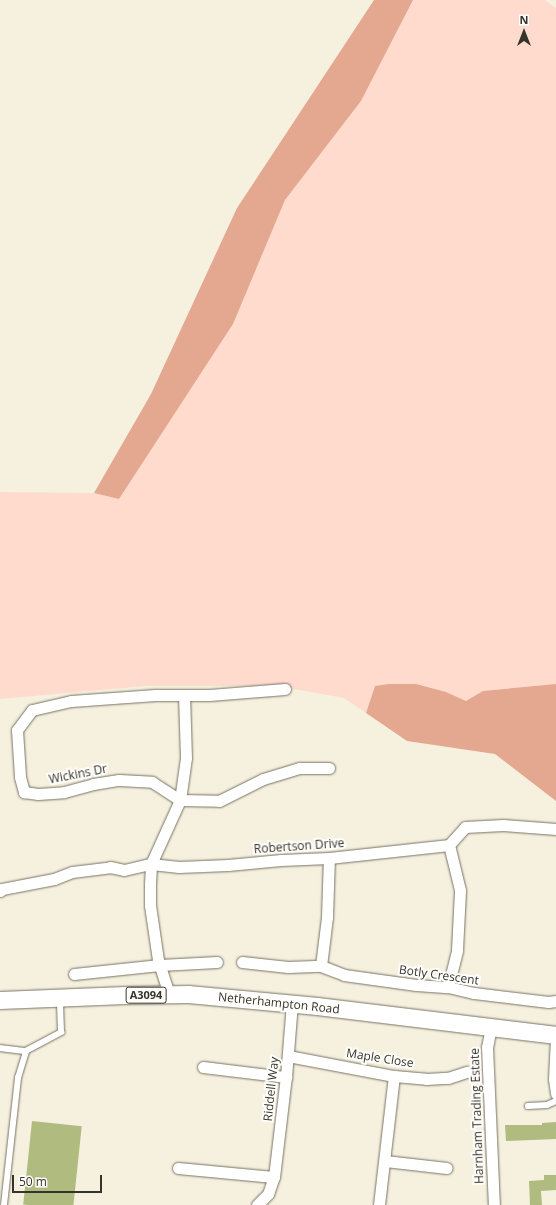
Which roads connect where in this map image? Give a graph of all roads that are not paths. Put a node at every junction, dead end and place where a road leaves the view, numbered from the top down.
1 (285, 689) dead end
2 (184, 695) junction
3 (329, 768) dead end
4 (180, 800) junction
5 (556, 829) edge
6 (449, 845) junction
7 (329, 858) junction
8 (151, 864) junction
9 (0, 891) edge
10 (217, 962) dead end
11 (242, 962) dead end
12 (160, 965) junction
13 (321, 966) junction
14 (74, 974) dead end
15 (448, 987) junction
16 (169, 994) junction
17 (60, 997) junction
18 (0, 1000) edge
19 (556, 1001) edge
20 (292, 1003) junction
21 (491, 1027) junction
22 (556, 1037) edge
23 (0, 1048) edge
24 (26, 1051) junction
25 (288, 1056) junction
26 (203, 1067) dead end
27 (467, 1072) dead end
28 (394, 1076) junction
29 (286, 1077) junction
30 (556, 1094) edge
31 (556, 1101) edge
32 (528, 1106) dead end
33 (385, 1161) junction
34 (178, 1168) dead end
35 (447, 1168) dead end
36 (274, 1177) junction
37 (4, 1205) edge
38 (256, 1205) edge
39 (380, 1205) edge
40 (494, 1205) edge

1 - 2 street
2 - 4 street
2 - 4 street, Wickins Dr
3 - 4 street
4 - 8 street
5 - 6 street
6 - 7 street, Robertson Drive
6 - 15 street
7 - 8 street, Robertson Drive
7 - 13 street
8 - 9 street
8 - 12 street
10 - 12 street
11 - 13 street
12 - 14 street
12 - 16 street
13 - 15 street, Botly Crescent
15 - 19 street, Botly Crescent
16 - 17 main road, Netherhampton Road / A3094
16 - 20 main road, Netherhampton Road / A3094
17 - 18 main road, Netherhampton Road / A3094
17 - 24 lane
20 - 21 main road, Netherhampton Road / A3094
20 - 25 street, Riddell Way
21 - 22 main road, Netherhampton Road / A3094
21 - 40 street, Harnham Trading Estate
22 - 30 street
23 - 24 lane
24 - 37 lane
25 - 28 street, Maple Close
25 - 29 street, Riddell Way
26 - 29 street
27 - 28 street, Maple Close
28 - 33 street
29 - 36 street, Riddell Way
31 - 32 lane
33 - 35 street
33 - 39 street
34 - 36 street
36 - 38 street, Riddell Way

